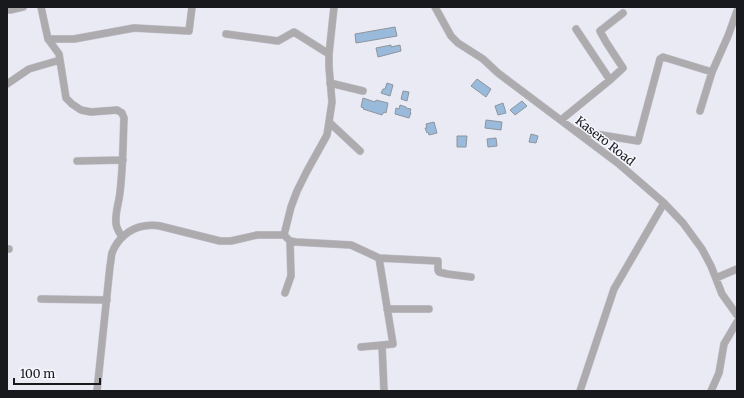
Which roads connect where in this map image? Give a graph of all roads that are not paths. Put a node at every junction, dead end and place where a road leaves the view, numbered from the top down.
1 (23, 7) edge
2 (41, 7) edge
3 (192, 7) edge
4 (334, 7) edge
5 (435, 7) edge
6 (10, 10) dead end
7 (737, 11) edge
8 (623, 13) dead end
9 (576, 29) dead end
10 (226, 34) dead end
11 (48, 39) junction
12 (329, 54) junction
13 (60, 60) junction
14 (712, 72) junction
15 (610, 80) junction
16 (330, 83) junction
17 (7, 84) edge
18 (363, 91) dead end
19 (700, 111) dead end
20 (561, 120) junction
21 (330, 123) junction
22 (575, 131) junction
23 (360, 151) dead end
24 (123, 160) junction
25 (77, 161) dead end
26 (664, 203) junction
27 (284, 235) junction
28 (122, 237) junction
29 (290, 241) junction
30 (379, 258) junction
31 (737, 269) edge
32 (471, 277) dead end
33 (716, 278) junction
34 (285, 293) dead end
35 (41, 300) dead end
36 (107, 300) junction
37 (387, 309) junction
38 (429, 309) dead end
39 (737, 315) edge
40 (737, 322) edge
41 (382, 345) junction
42 (361, 347) dead end
43 (97, 391) edge
44 (384, 391) edge
45 (580, 391) edge
46 (711, 391) edge

1 - 6 street
2 - 11 street
3 - 11 street
4 - 12 street
5 - 20 street, Kasero Road
7 - 14 street
8 - 15 street
9 - 15 street
10 - 12 street
11 - 13 street
12 - 16 street
13 - 17 street
13 - 24 street
14 - 19 street
14 - 22 street
15 - 20 street
16 - 18 street
16 - 21 street
20 - 22 street, Kasero Road
21 - 23 street
21 - 27 street
22 - 26 street, Kasero Road
24 - 25 street
24 - 28 street
26 - 33 street, Kasero Road
26 - 45 street
27 - 28 street
27 - 29 street
28 - 36 street
29 - 30 street
29 - 34 street
30 - 32 street
30 - 37 street
31 - 33 street
33 - 39 street, Kasero Road
35 - 36 street
36 - 43 street
37 - 38 street
37 - 41 street
40 - 46 street
41 - 42 street
41 - 44 street

